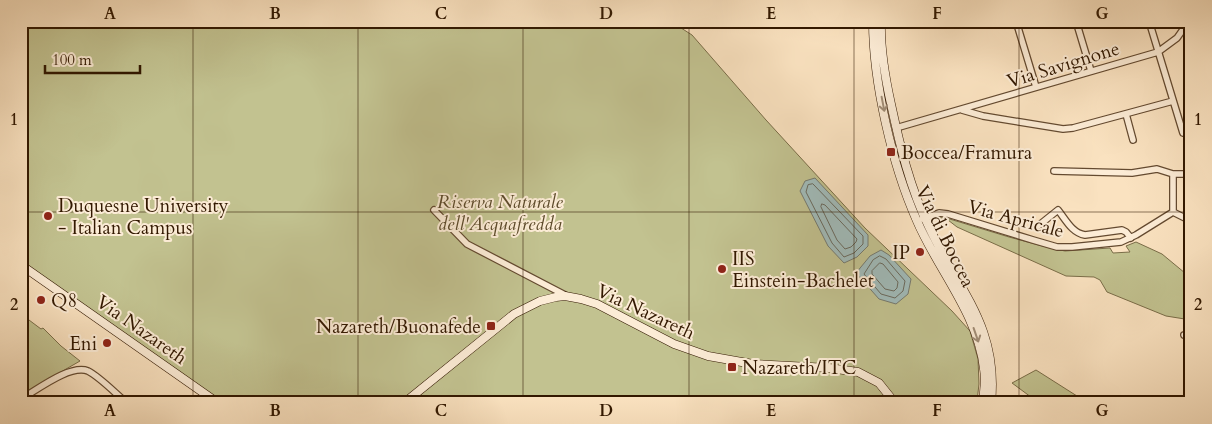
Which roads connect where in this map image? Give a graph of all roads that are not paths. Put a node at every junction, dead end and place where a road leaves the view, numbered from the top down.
1 (873, 21) edge
2 (881, 21) edge
3 (1016, 21) edge
4 (1076, 21) edge
5 (1149, 21) edge
6 (1189, 21) edge
7 (1158, 52) junction
8 (1091, 71) junction
9 (1036, 87) junction
10 (1173, 101) junction
11 (962, 110) junction
12 (1126, 114) junction
13 (896, 128) junction
14 (1183, 133) dead end
15 (1133, 140) dead end
16 (1054, 172) dead end
17 (1173, 174) junction
18 (1191, 174) edge
19 (434, 210) dead end
20 (1173, 212) junction
21 (921, 219) junction
22 (1191, 221) edge
23 (1038, 226) dead end
24 (1131, 238) junction
25 (21, 265) edge
26 (570, 297) junction
27 (21, 399) edge
28 (127, 403) edge
29 (218, 403) edge
30 (404, 403) edge
31 (895, 403) edge
32 (983, 403) edge
33 (990, 403) edge

1 -> 21 main road, Via di Boccea
2 - 13 main road, Via di Boccea
3 - 9 street
4 - 8 street
5 - 7 street
6 - 7 street, Via Savignone
7 - 8 street, Via Savignone
7 - 10 street
8 - 9 street, Via Savignone
9 - 11 street, Via Savignone
10 - 12 street
10 - 14 street
11 - 12 street
11 - 13 street, Via Savignone
12 - 15 street
13 - 21 main road, Via di Boccea
16 - 17 street
17 - 18 street
17 - 20 street
19 - 26 street
20 - 22 street
20 - 24 street, Via Apricale
21 - 24 street, Via Apricale
21 -> 32 main road, Via di Boccea
21 - 33 main road, Via di Boccea
23 - 24 street, Via Apricale
25 - 29 main road, Via Nazareth
26 - 30 main road, Via Nazareth
26 - 31 main road, Via Nazareth
27 - 28 street

